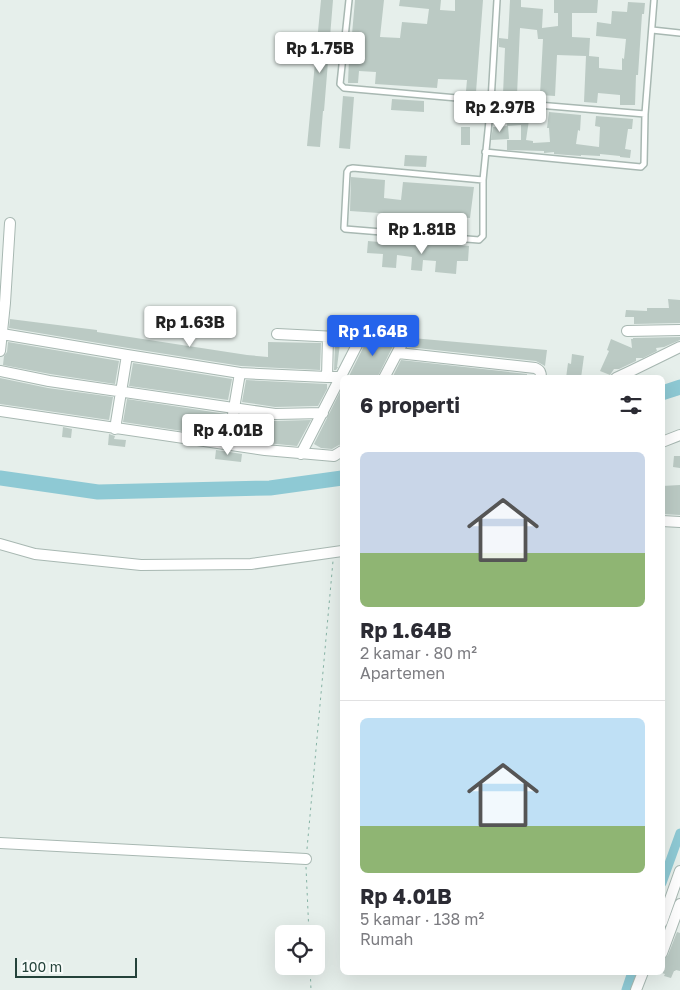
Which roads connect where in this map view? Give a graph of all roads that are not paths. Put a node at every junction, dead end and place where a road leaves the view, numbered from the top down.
1 (349, 0) edge
2 (497, 0) edge
3 (654, 0) edge
4 (652, 30) junction
5 (680, 33) edge
6 (491, 102) junction
7 (645, 114) junction
8 (485, 152) junction
9 (483, 180) junction
10 (10, 223) dead end
11 (680, 330) edge
12 (627, 332) dead end
13 (2, 334) junction
14 (277, 334) dead end
15 (328, 337) junction
16 (405, 338) dead end
17 (680, 347) edge
18 (0, 351) edge
19 (398, 354) junction
20 (127, 355) junction
21 (0, 371) edge
22 (240, 372) junction
23 (342, 375) edge
24 (386, 375) edge
25 (541, 375) edge
26 (622, 375) edge
27 (340, 377) edge
28 (327, 378) junction
29 (340, 379) edge
30 (121, 392) junction
31 (234, 408) junction
32 (0, 411) edge
33 (323, 413) junction
34 (115, 428) junction
35 (680, 436) edge
36 (665, 441) edge
37 (228, 444) junction
38 (340, 452) edge
39 (301, 454) junction
40 (665, 521) edge
41 (680, 522) edge
42 (0, 544) edge
43 (338, 552) edge
44 (0, 843) edge
45 (306, 859) road end
46 (680, 872) edge
47 (680, 904) edge
48 (670, 921) edge
49 (665, 941) edge
50 (642, 975) edge
51 (636, 990) edge

1 - 6 lane
2 - 6 lane
3 - 4 lane
4 - 5 lane
4 - 7 lane
6 - 7 lane
6 - 8 lane
7 - 8 lane
8 - 9 lane
9 - 9 lane
10 - 13 street
11 - 12 street
13 - 18 street
13 - 20 street
14 - 15 street
15 - 23 street
15 - 28 street
16 - 19 street
17 - 26 street
19 - 24 street
19 - 25 street
20 - 22 street
20 - 30 street
21 - 30 street
22 - 28 street
22 - 31 street
27 - 28 street
29 - 33 street
30 - 31 street
30 - 34 street
31 - 33 street
31 - 37 street
32 - 34 street
33 - 39 street
34 - 37 street
35 - 36 street
37 - 39 street
38 - 39 street
40 - 41 street
42 - 43 street
44 - 45 street
46 - 48 street
47 - 48 street
48 - 49 street
50 - 51 street

